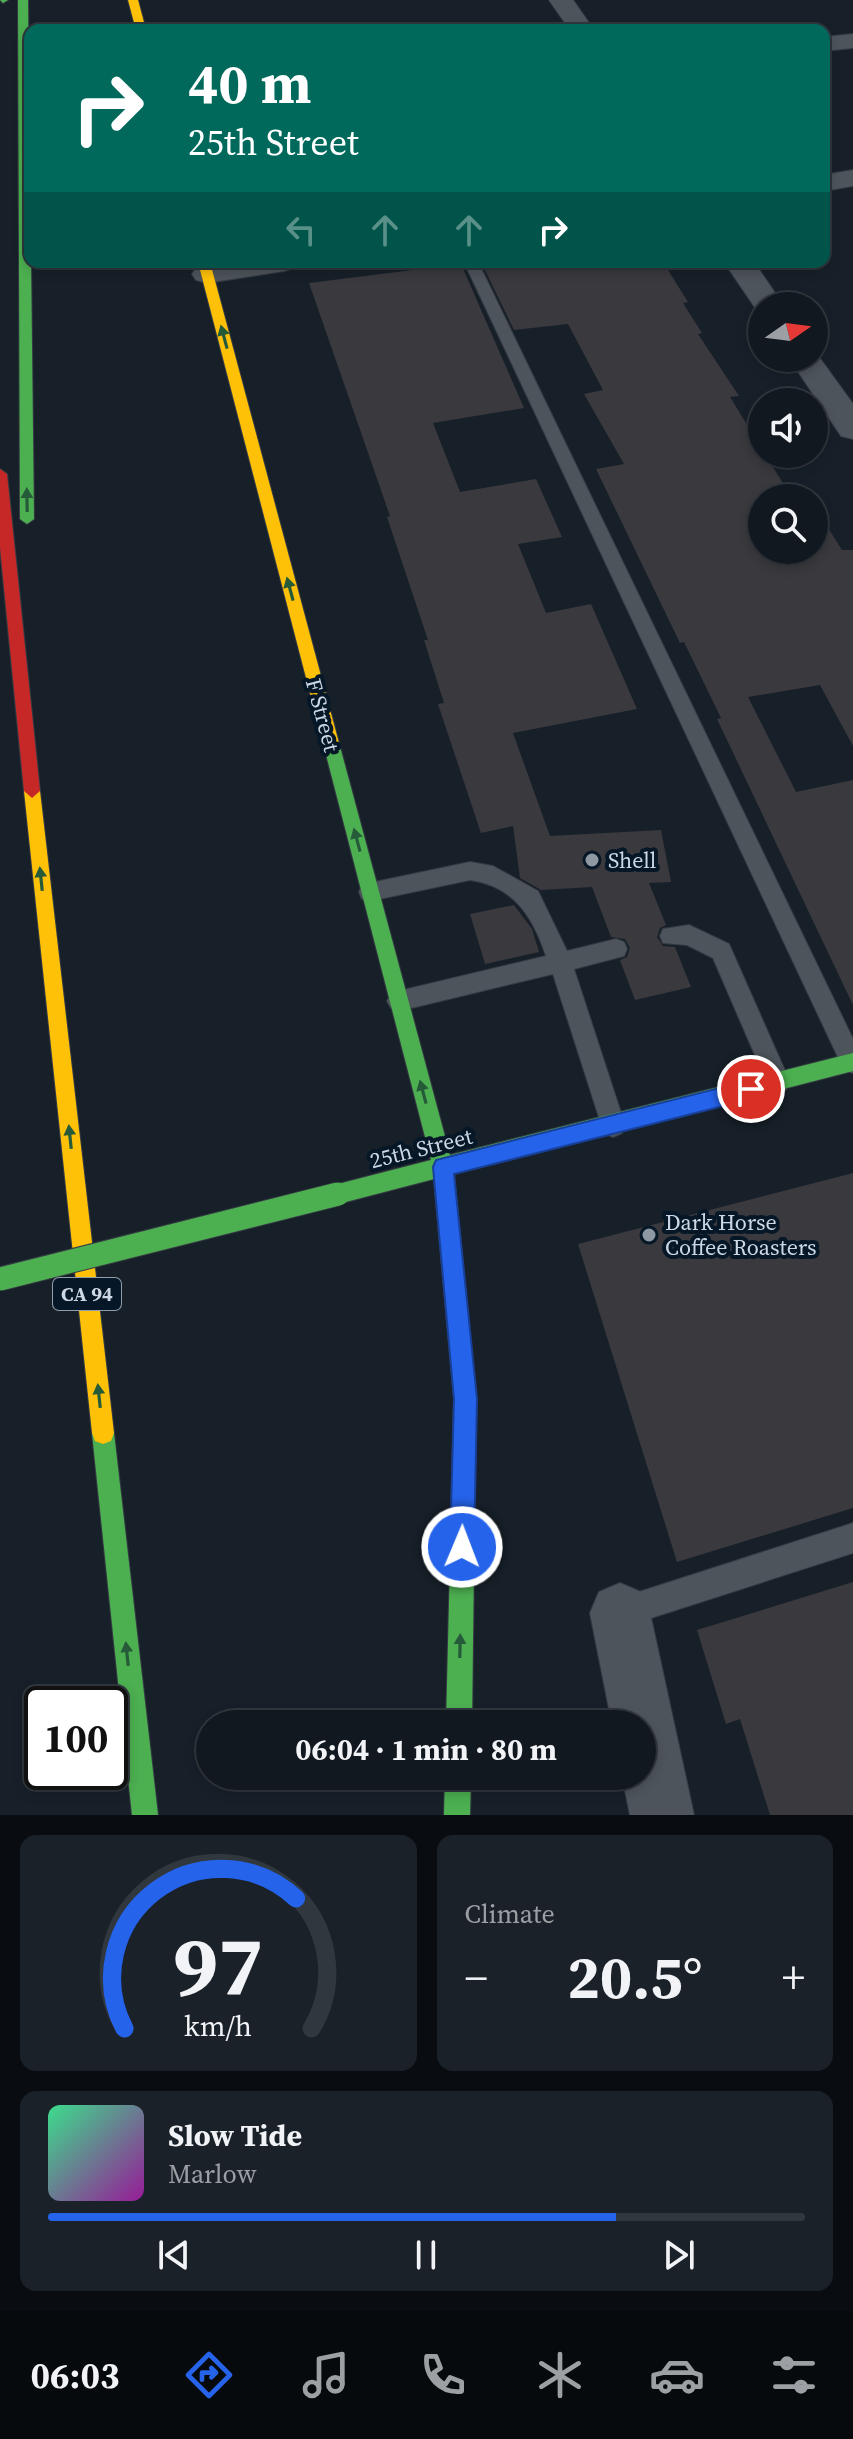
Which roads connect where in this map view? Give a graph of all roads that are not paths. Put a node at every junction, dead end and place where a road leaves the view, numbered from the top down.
1 (23, 0) edge
2 (133, 0) edge
3 (561, 0) edge
4 (139, 24) edge
5 (578, 24) edge
6 (853, 41) edge
7 (830, 43) edge
8 (24, 107) edge
9 (853, 178) edge
10 (830, 182) edge
11 (25, 268) edge
12 (206, 268) edge
13 (474, 268) edge
14 (743, 268) edge
15 (759, 292) edge
16 (815, 372) edge
17 (853, 428) edge
18 (0, 474) edge
19 (28, 537) dead end
20 (28, 568) dead end
21 (30, 774) junction
22 (370, 892) junction
23 (671, 936) dead end
24 (616, 949) dead end
25 (560, 962) junction
26 (399, 1001) junction
27 (852, 1062) edge
28 (778, 1082) junction
29 (613, 1125) junction
30 (443, 1167) junction
31 (0, 1279) edge
32 (853, 1538) edge
33 (620, 1613) joint
34 (459, 1710) edge
35 (458, 1790) edge
36 (145, 1815) edge
37 (457, 1815) edge
38 (662, 1815) edge

8 -> 1 main road
2 - 4 main road
3 - 5 street
6 - 7 street
9 - 10 street
19 -> 11 main road
22 -> 12 main road, F Street
13 - 27 lane
14 - 15 street
16 - 17 street
18 - 21 main road, CA 94
20 - 21 main road
36 -> 21 main road, CA 94
22 - 25 lane
22 - 26 main road, F Street
23 - 28 lane
24 - 25 lane
25 - 26 lane
25 - 29 lane
30 -> 26 main road, F Street
27 - 28 main road, 25th Street
28 - 29 main road, 25th Street
29 - 30 main road, 25th Street
30 - 31 main road, 25th Street, bridge
34 -> 30 main road, F Street
32 - 33 lane
33 - 38 street
35 - 37 main road

